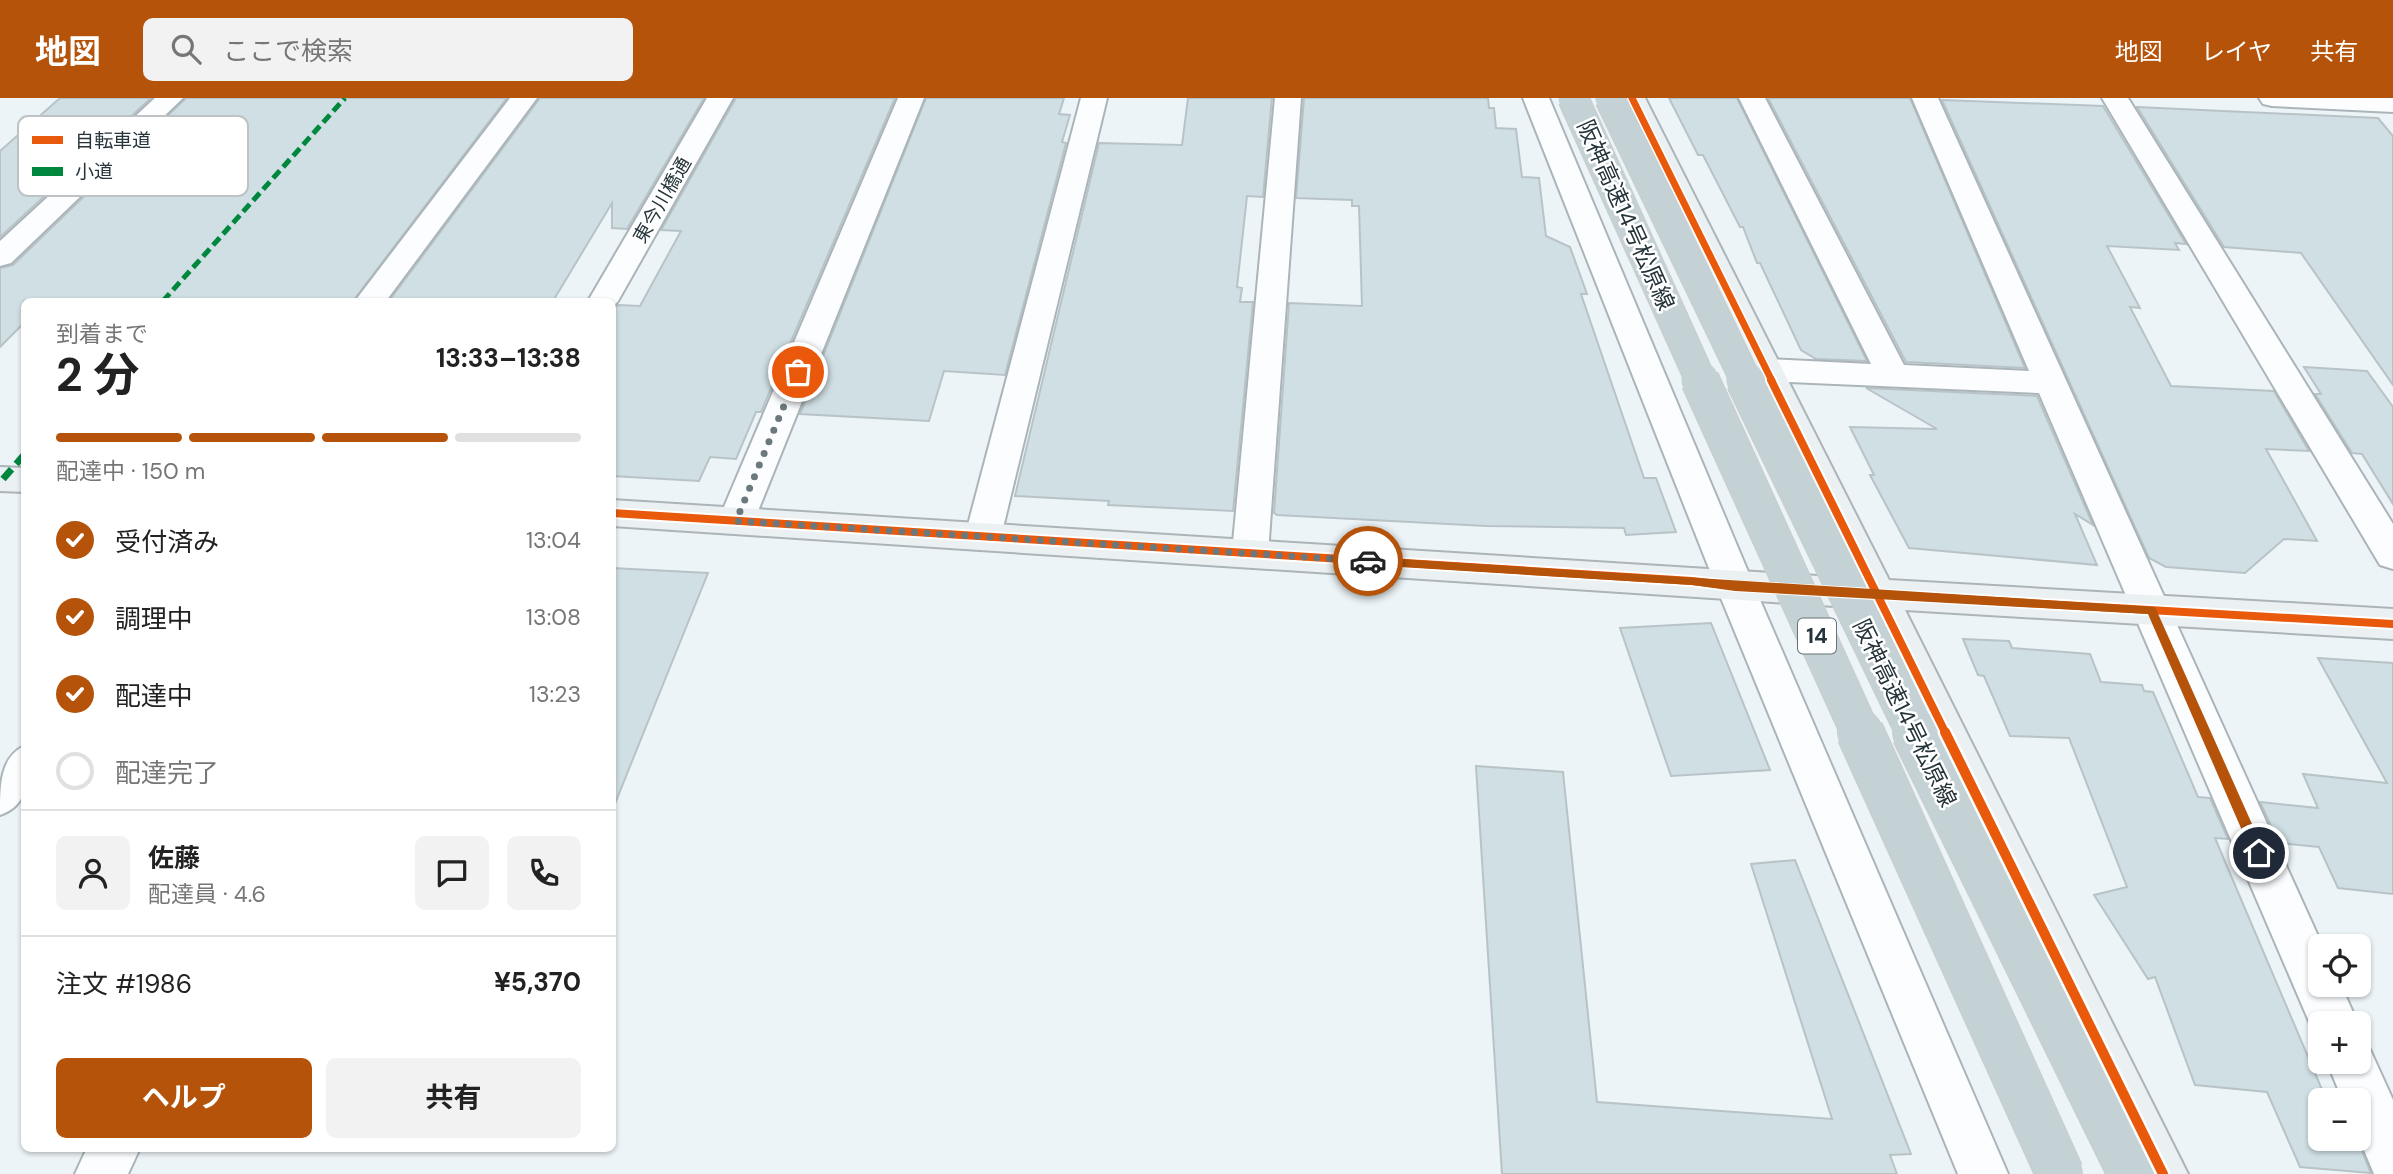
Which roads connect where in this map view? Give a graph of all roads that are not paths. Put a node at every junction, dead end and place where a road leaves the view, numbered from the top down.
1 (170, 98) edge
2 (524, 98) edge
3 (720, 98) edge
4 (911, 98) edge
5 (1094, 98) edge
6 (1288, 98) edge
7 (1535, 98) edge
8 (1573, 98) edge
9 (1610, 98) edge
10 (1632, 98) edge
11 (1752, 98) edge
12 (1925, 98) edge
13 (2115, 98) edge
14 (2272, 98) edge
15 (2393, 104) edge
16 (151, 116) edge
17 (65, 196) edge
18 (0, 257) edge
19 (372, 298) edge
20 (605, 298) edge
21 (1766, 370) junction
22 (1893, 375) junction
23 (2051, 383) junction
24 (616, 513) edge
25 (736, 521) junction
26 (983, 536) junction
27 (1250, 553) junction
28 (2393, 555) edge
29 (1735, 586) junction
30 (1877, 594) junction
31 (2151, 610) junction
32 (2393, 624) edge
33 (21, 768) edge
34 (0, 797) edge
35 (2328, 1011) edge
36 (2356, 1074) edge
37 (113, 1152) edge
38 (2393, 1158) edge
39 (100, 1174) edge
40 (1983, 1174) edge
41 (2060, 1174) edge
42 (2132, 1174) edge
43 (2163, 1174) edge

1 - 16 street
2 - 19 street
3 - 20 street, 東今川橋通
4 - 25 street
5 - 26 street
6 - 27 street
7 - 29 street
8 - 41 highway, 阪神高速14号松原線 / 14, bridge
9 - 42 highway, 阪神高速14号松原線 / 14, bridge
10 - 21 street
11 - 22 street
12 - 23 street
13 - 28 street
14 - 15 street
17 - 18 street
21 - 22 street
21 - 30 street
22 - 23 street
23 - 31 street
24 - 25 street
25 - 26 street
26 - 27 street
27 - 29 street
29 - 30 street
29 - 40 street
30 - 31 street
30 - 43 street
31 - 32 street
31 - 35 street
33 - 34 street
36 - 38 street
37 - 39 street

